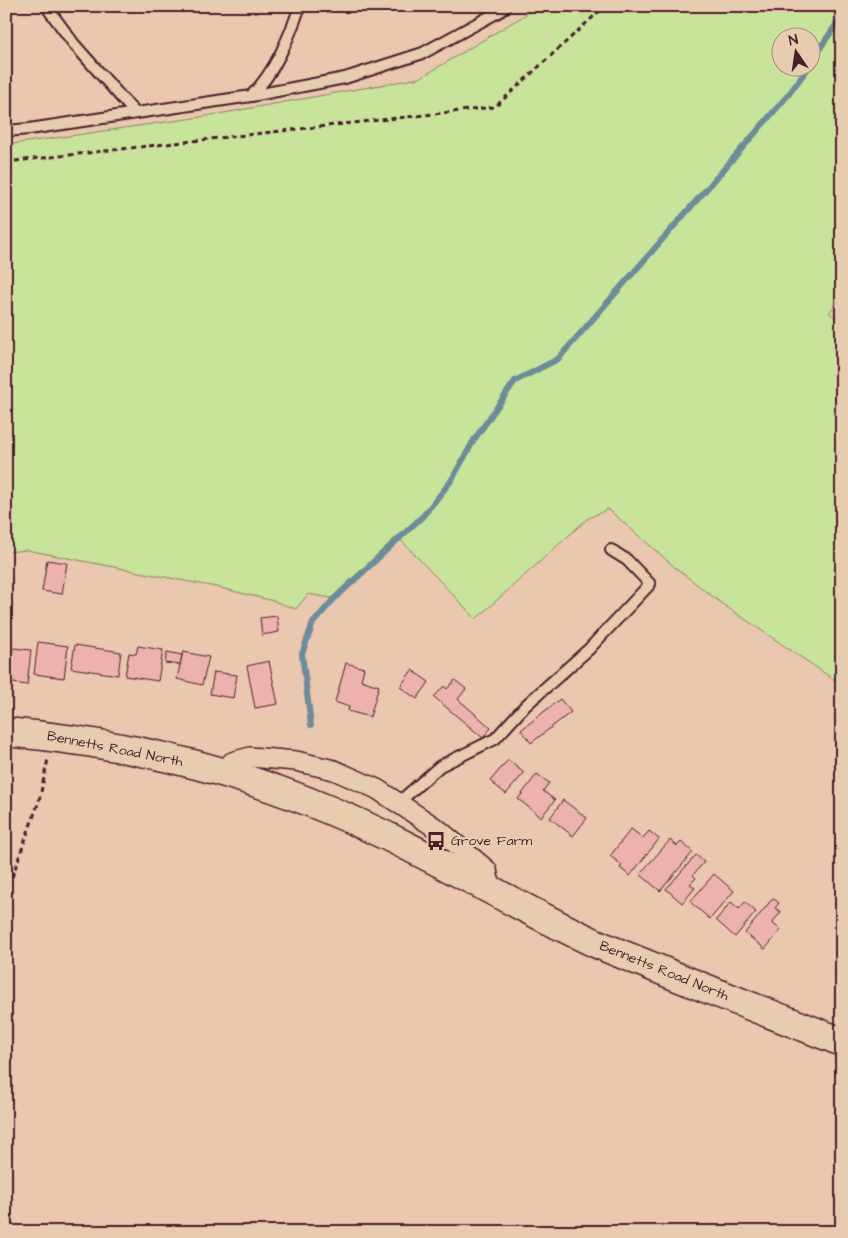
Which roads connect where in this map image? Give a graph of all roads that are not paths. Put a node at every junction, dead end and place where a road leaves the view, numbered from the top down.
1 (46, 6) edge
2 (300, 6) edge
3 (506, 6) edge
4 (250, 96) junction
5 (136, 113) junction
6 (6, 130) edge
7 (611, 550) dead end
8 (6, 732) edge
9 (224, 772) junction
10 (398, 803) junction
11 (491, 890) junction
12 (842, 1042) edge

1 - 5 lane
2 - 4 lane
3 - 4 lane
4 - 5 lane
5 - 6 lane
7 - 10 lane
8 - 9 street, Bennetts Road North
9 - 10 street
9 - 11 street, Bennetts Road North
10 - 11 street
11 - 12 street, Bennetts Road North

